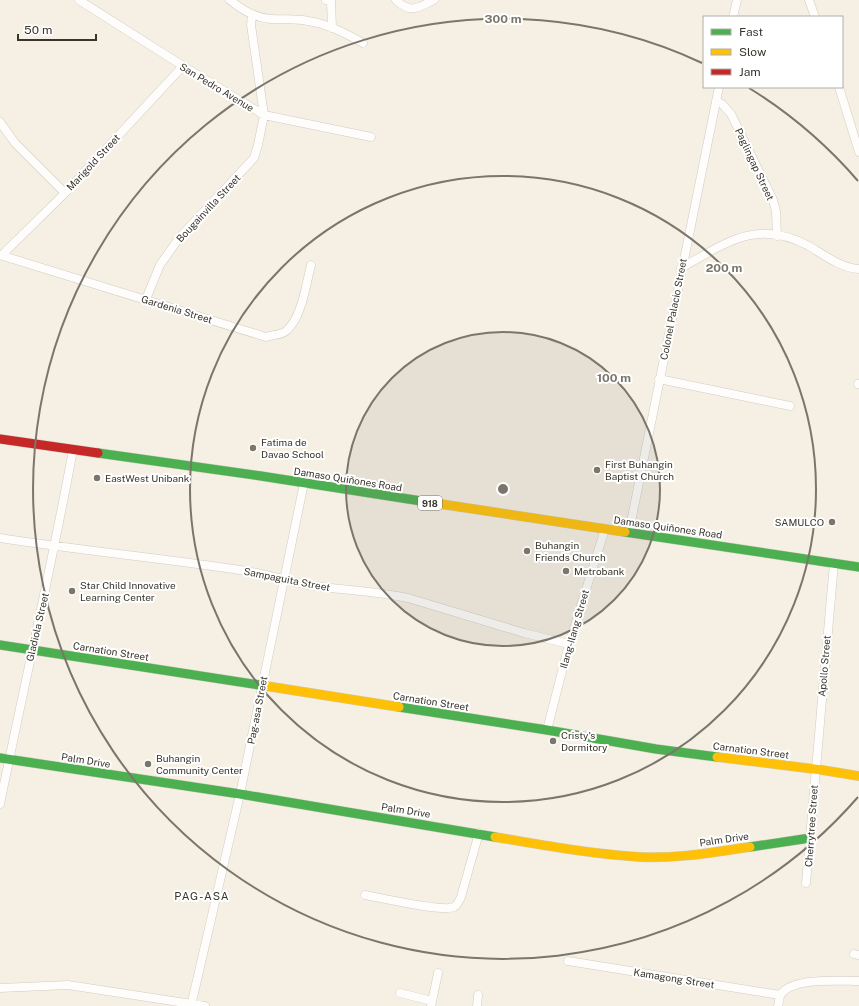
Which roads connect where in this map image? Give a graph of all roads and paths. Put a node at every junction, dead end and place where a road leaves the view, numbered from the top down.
1 (79, 0) edge
2 (230, 0) edge
3 (326, 0) edge
4 (396, 0) edge
5 (434, 0) edge
6 (737, 0) edge
7 (808, 0) edge
8 (252, 15) junction
9 (733, 16) edge
10 (815, 16) edge
11 (332, 28) junction
12 (362, 43) dead end
13 (183, 66) junction
14 (719, 88) edge
15 (839, 88) edge
16 (716, 101) junction
17 (264, 115) junction
18 (0, 122) edge
19 (371, 137) dead end
20 (859, 152) edge
21 (64, 193) junction
22 (777, 236) junction
23 (1, 255) edge
24 (311, 265) dead end
25 (682, 268) junction
26 (859, 269) edge
27 (146, 299) junction
28 (660, 379) junction
29 (790, 406) dead end
30 (0, 439) edge
31 (73, 450) junction
32 (304, 483) junction
33 (605, 529) junction
34 (629, 532) junction
35 (0, 538) edge
36 (55, 547) junction
37 (834, 564) junction
38 (859, 567) edge
39 (284, 579) junction
40 (569, 644) junction
41 (0, 645) edge
42 (32, 650) junction
43 (262, 686) junction
44 (547, 730) junction
45 (5, 758) edge
46 (815, 769) junction
47 (859, 776) edge
48 (240, 794) junction
49 (0, 804) edge
50 (479, 833) junction
51 (810, 838) junction
52 (806, 883) dead end
53 (365, 895) dead end
54 (568, 961) dead end
55 (438, 973) dead end
56 (859, 981) edge
57 (0, 988) edge
58 (400, 993) dead end
59 (478, 995) dead end
60 (780, 995) junction
61 (432, 1003) edge
62 (191, 1005) edge
63 (205, 1006) edge
64 (477, 1006) edge
65 (778, 1006) edge

1 - 13 street, San Pedro Avenue
2 - 8 street
3 - 11 street
4 - 5 street
6 - 9 street
7 - 10 street
8 - 11 street
8 - 17 street, Bougainvilla Street
11 - 12 street
13 - 17 street, San Pedro Avenue
13 - 21 street, Marigold Street
14 - 16 street, Colonel Palacio Street
15 - 20 street
16 - 22 street, Paglingap Street
16 - 25 street, Colonel Palacio Street
17 - 19 street, San Pedro Avenue
17 - 27 street, Bougainvilla Street
18 - 21 street
21 - 23 street, Marigold Street
22 - 25 street
22 - 26 street
23 - 27 street, Gardenia Street
24 - 27 street, Gardenia Street
25 - 28 street, Colonel Palacio Street
28 - 29 street
28 - 34 street, Colonel Palacio Street
30 - 31 street, Damaso Quiñones Road / 918
31 - 32 street, Damaso Quiñones Road / 918
31 - 36 street, Gladiola Street
32 - 33 street, Damaso Quiñones Road / 918
32 - 39 street, Pag-asa Street
33 - 34 street, Damaso Quiñones Road / 918
33 - 40 street, Ilang-Ilang Street
34 - 37 street, Damaso Quiñones Road / 918
35 - 36 street, Sampaguita Street
36 - 39 street, Sampaguita Street
36 - 42 street, Gladiola Street
37 - 38 street, Damaso Quiñones Road / 918
37 - 46 street, Apollo Street
39 - 40 street, Sampaguita Street
39 - 43 street, Pag-asa Street
40 - 44 street, Ilang-Ilang Street
41 - 42 street, Carnation Street
42 - 43 street, Carnation Street
42 - 45 street, Gladiola Street
43 - 44 street, Carnation Street
43 - 48 street, Pag-asa Street
44 - 46 street, Carnation Street
45 - 48 street, Palm Drive
45 - 49 street, Gladiola Street
46 - 47 street, Carnation Street
46 - 51 street, Cherrytree Street
48 - 50 street, Palm Drive
48 - 62 street, Pag-asa Street
50 - 51 street, Palm Drive
50 - 53 street
51 - 52 street, Cherrytree Street
54 - 60 street, Kamagong Street
55 - 61 street
56 - 60 street
57 - 62 street
58 - 61 street
59 - 64 street
60 - 65 street
62 - 63 street

